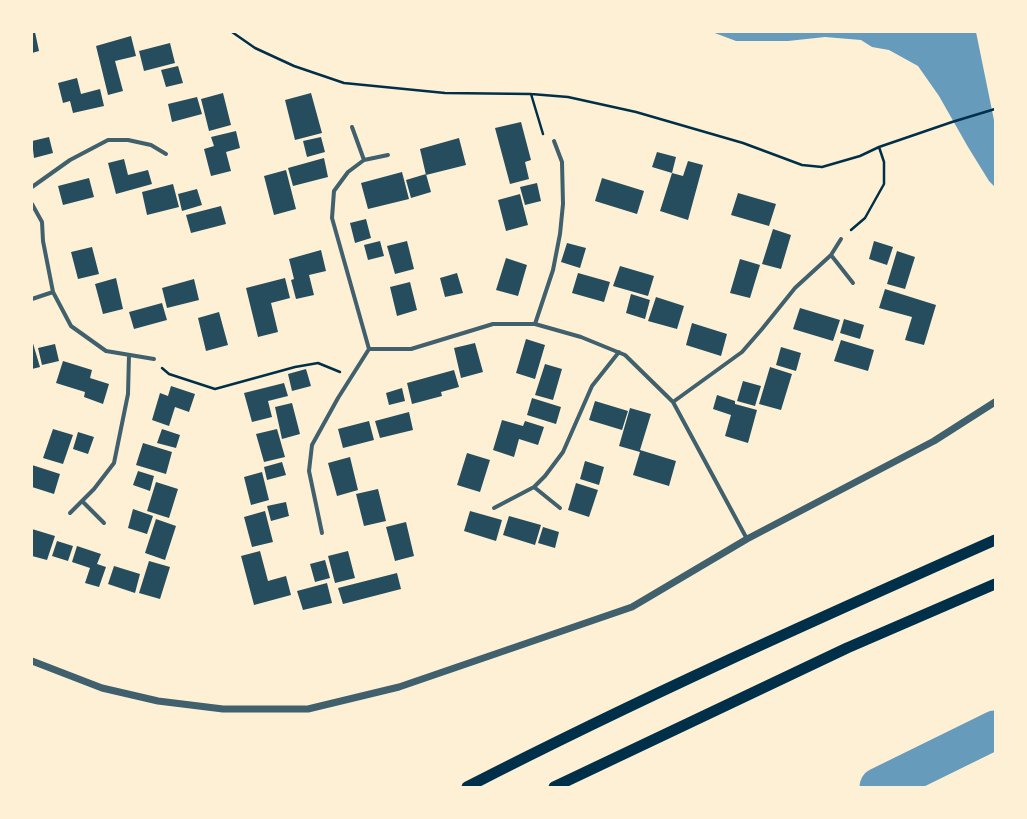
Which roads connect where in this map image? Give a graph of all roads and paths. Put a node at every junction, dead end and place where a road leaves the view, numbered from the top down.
1 (232, 32) edge
2 (531, 94) junction
3 (995, 109) edge
4 (352, 127) dead end
5 (554, 141) joint
6 (879, 147) junction
7 (166, 154) dead end
8 (388, 155) dead end
9 (364, 160) junction
10 (32, 187) edge
11 (32, 204) edge
12 (841, 239) joint
13 (831, 255) junction
14 (853, 283) dead end
15 (53, 292) junction
16 (32, 299) edge
17 (535, 324) junction
18 (369, 349) junction
19 (619, 352) junction
20 (129, 355) junction
21 (154, 359) joint
22 (352, 376) junction
23 (673, 402) junction
24 (995, 402) edge
25 (534, 487) junction
26 (82, 501) junction
27 (494, 508) dead end
28 (560, 508) dead end
29 (70, 513) dead end
30 (104, 523) dead end
31 (322, 532) dead end
32 (747, 539) junction
33 (995, 540) edge
34 (995, 584) edge
35 (32, 661) edge
36 (467, 787) edge
37 (554, 787) edge

1 - 2 path
2 - 5 path
2 - 6 path
3 - 6 path
4 - 9 street
5 - 17 street
6 - 12 path
7 - 10 street
8 - 9 street
9 - 18 street
11 - 15 street
12 - 13 street
13 - 14 street
13 - 23 street
15 - 16 street
15 - 20 street
17 - 18 street
17 - 19 street
18 - 22 street
19 - 23 street
19 - 25 street
20 - 21 street
20 - 26 street
21 - 22 path
22 - 31 street
23 - 32 street
24 - 32 street
25 - 27 street
25 - 28 street
26 - 29 street
26 - 30 street
32 - 35 street
33 - 36 highway
34 - 37 highway

